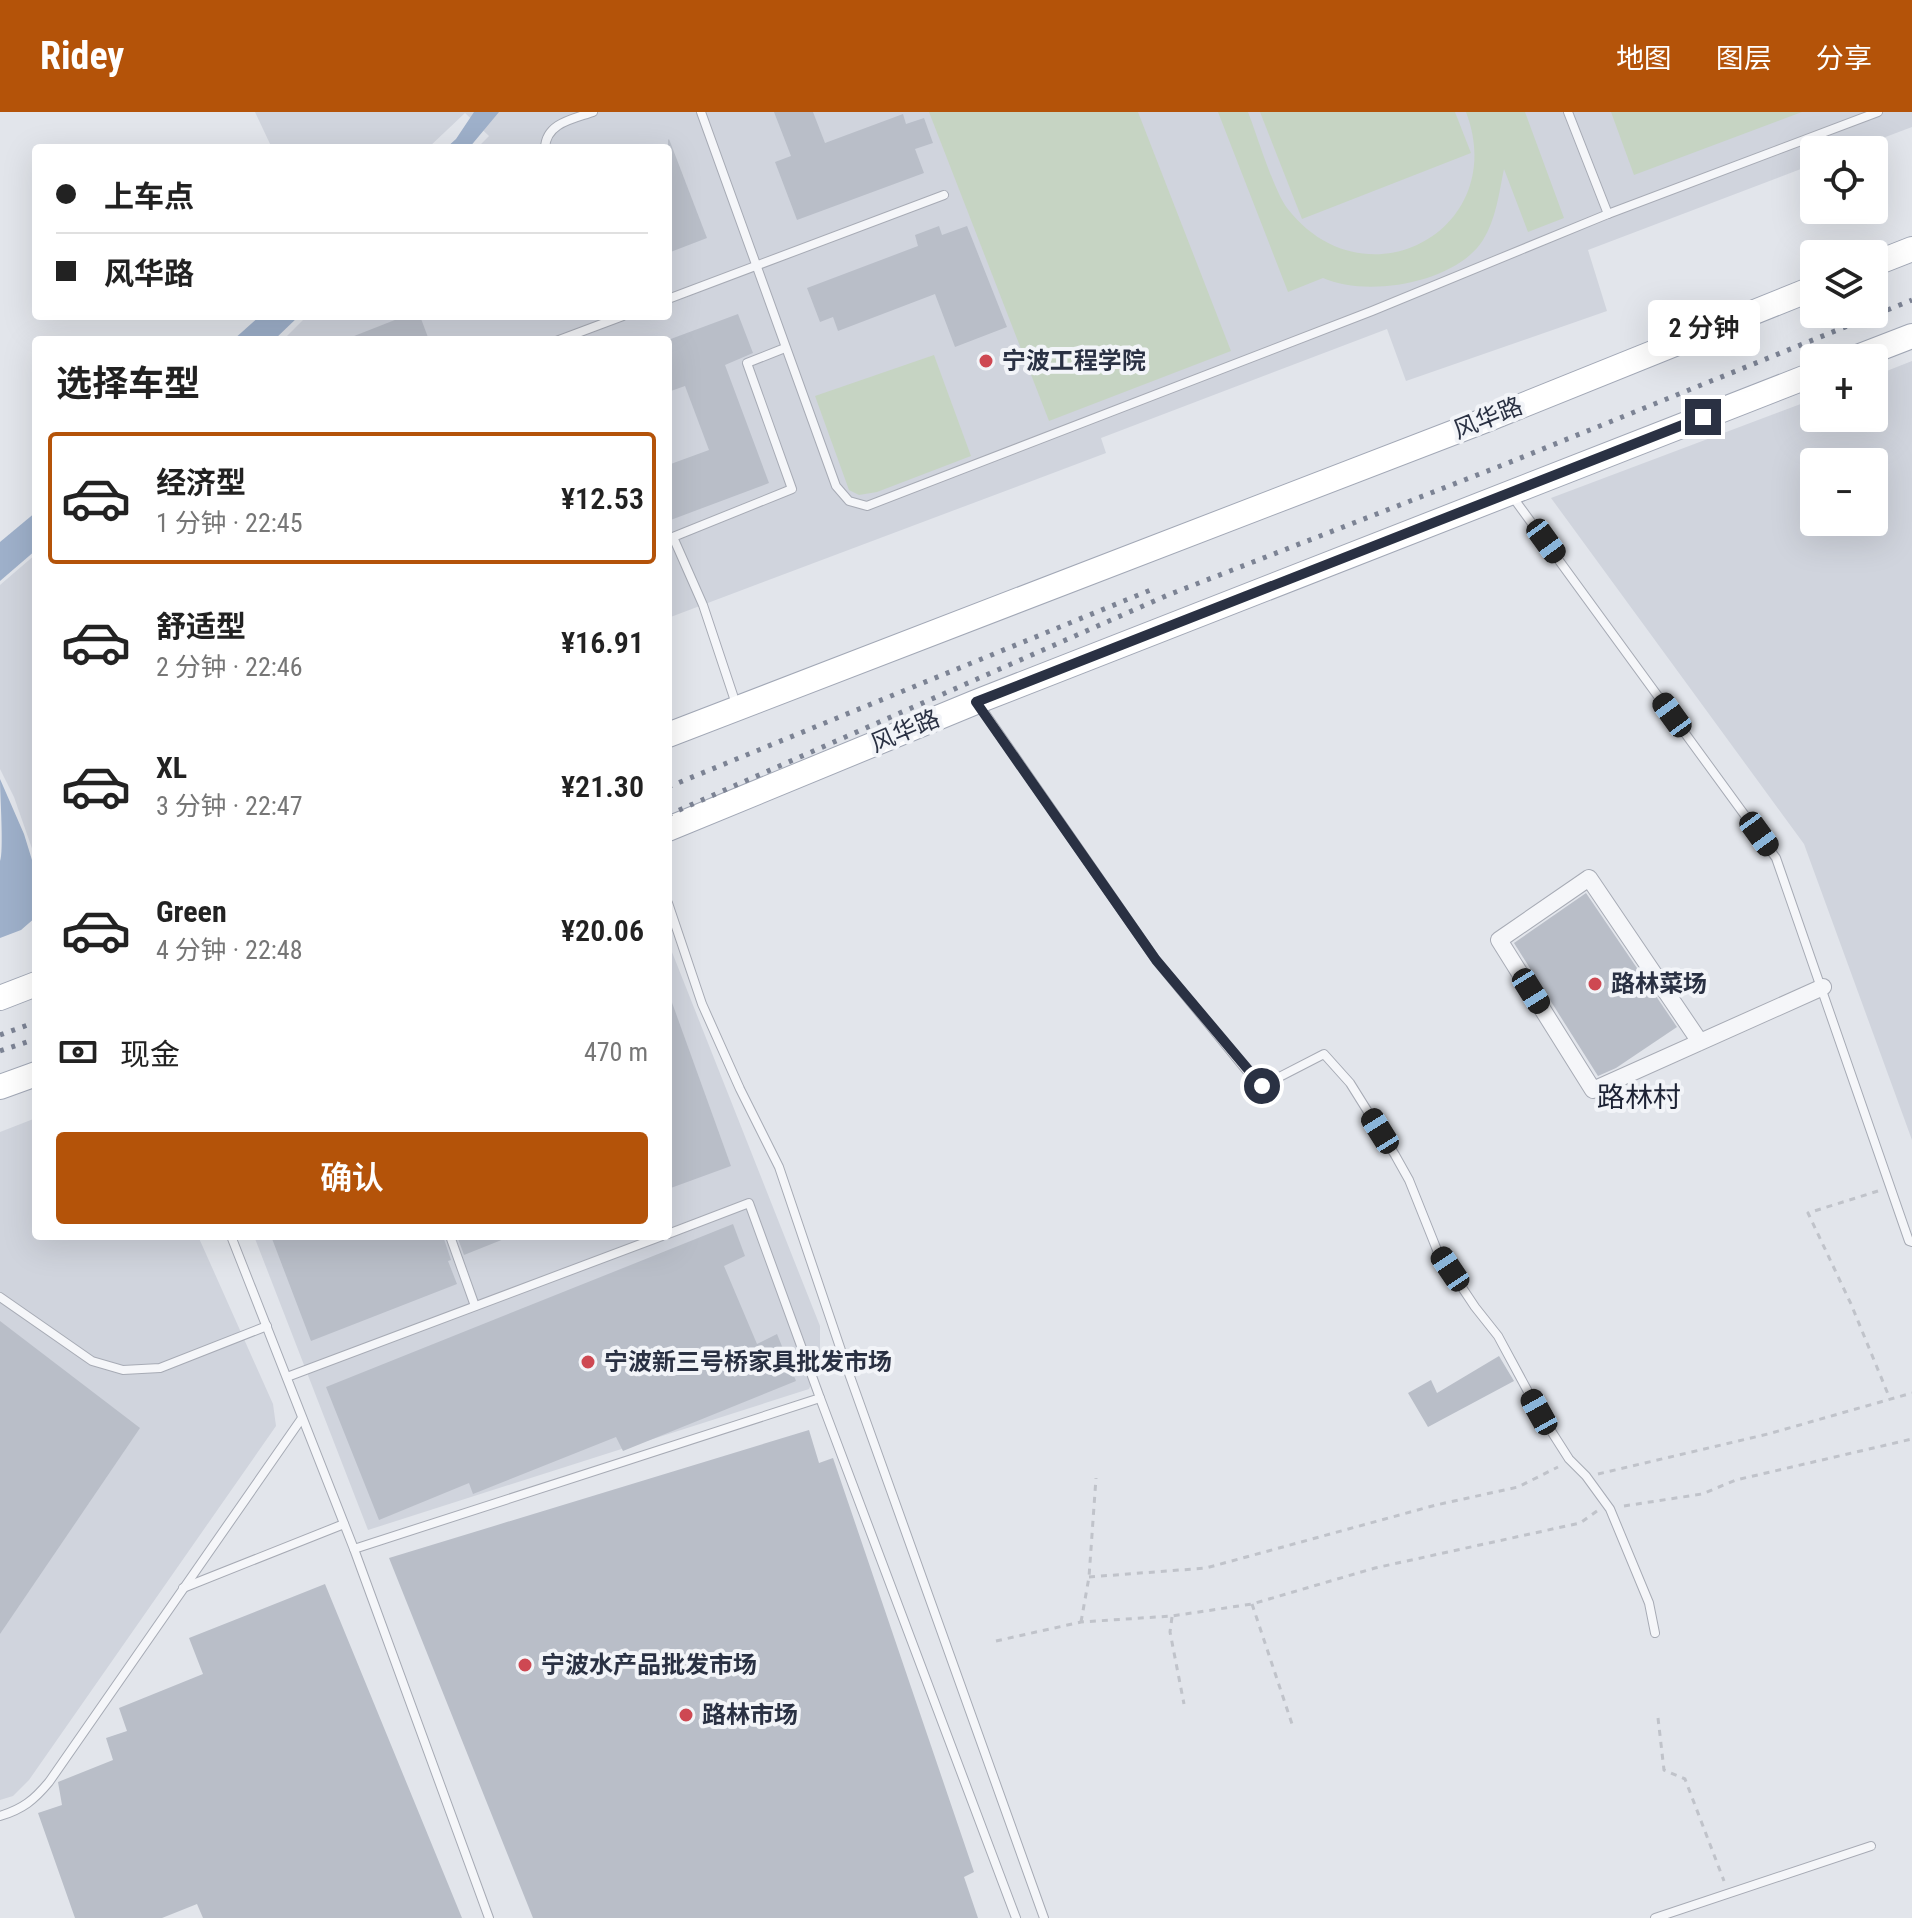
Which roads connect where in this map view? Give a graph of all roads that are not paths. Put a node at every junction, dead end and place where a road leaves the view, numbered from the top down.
1 (593, 112) edge
2 (701, 112) edge
3 (1568, 112) edge
4 (1878, 112) edge
5 (546, 144) edge
6 (944, 195) dead end
7 (1608, 214) junction
8 (1912, 249) edge
9 (1888, 258) edge
10 (757, 267) junction
11 (1800, 294) edge
12 (672, 298) edge
13 (610, 320) edge
14 (571, 336) edge
15 (1912, 336) edge
16 (1888, 345) edge
17 (785, 348) junction
18 (1800, 379) edge
19 (1510, 492) junction
20 (672, 538) edge
21 (672, 540) edge
22 (976, 702) junction
23 (737, 708) junction
24 (672, 733) edge
25 (672, 827) edge
26 (672, 915) edge
27 (32, 986) edge
28 (1823, 987) junction
29 (0, 998) edge
30 (1700, 1042) junction
31 (32, 1075) edge
32 (0, 1087) edge
33 (672, 1232) edge
34 (233, 1240) edge
35 (451, 1240) edge
36 (651, 1240) edge
37 (1912, 1242) edge
38 (0, 1297) edge
39 (475, 1306) junction
40 (267, 1326) junction
41 (287, 1377) junction
42 (820, 1398) junction
43 (302, 1418) junction
44 (344, 1524) junction
45 (354, 1549) junction
46 (182, 1588) junction
47 (1655, 1633) dead end
48 (0, 1816) edge
49 (1871, 1846) dead end
50 (489, 1918) edge
51 (1016, 1918) edge
52 (1044, 1918) edge
53 (1655, 1918) edge

1 - 5 lane
2 - 10 lane
3 - 7 lane
4 - 7 lane
6 - 10 lane
7 - 17 lane
8 - 9 main road
10 - 12 lane
10 - 17 lane
11 - 23 main road, 风华路
13 - 14 lane
15 - 16 main road
17 - 20 lane
18 - 19 main road, 风华路
19 - 22 main road, 风华路
19 - 28 lane
21 - 23 lane
22 - 25 main road, 风华路
22 - 47 lane
23 - 24 main road, 风华路
26 - 52 lane
27 - 29 main road
28 - 30 street
28 - 37 lane
30 - 30 street
31 - 32 main road
33 - 42 lane
34 - 40 lane
35 - 39 lane
36 - 39 lane
38 - 40 lane
39 - 41 lane
40 - 41 lane
41 - 43 lane
42 - 45 lane
42 - 51 lane
43 - 44 lane
43 - 46 lane
44 - 45 lane
44 - 46 lane
45 - 50 lane
46 - 48 lane
49 - 53 lane

